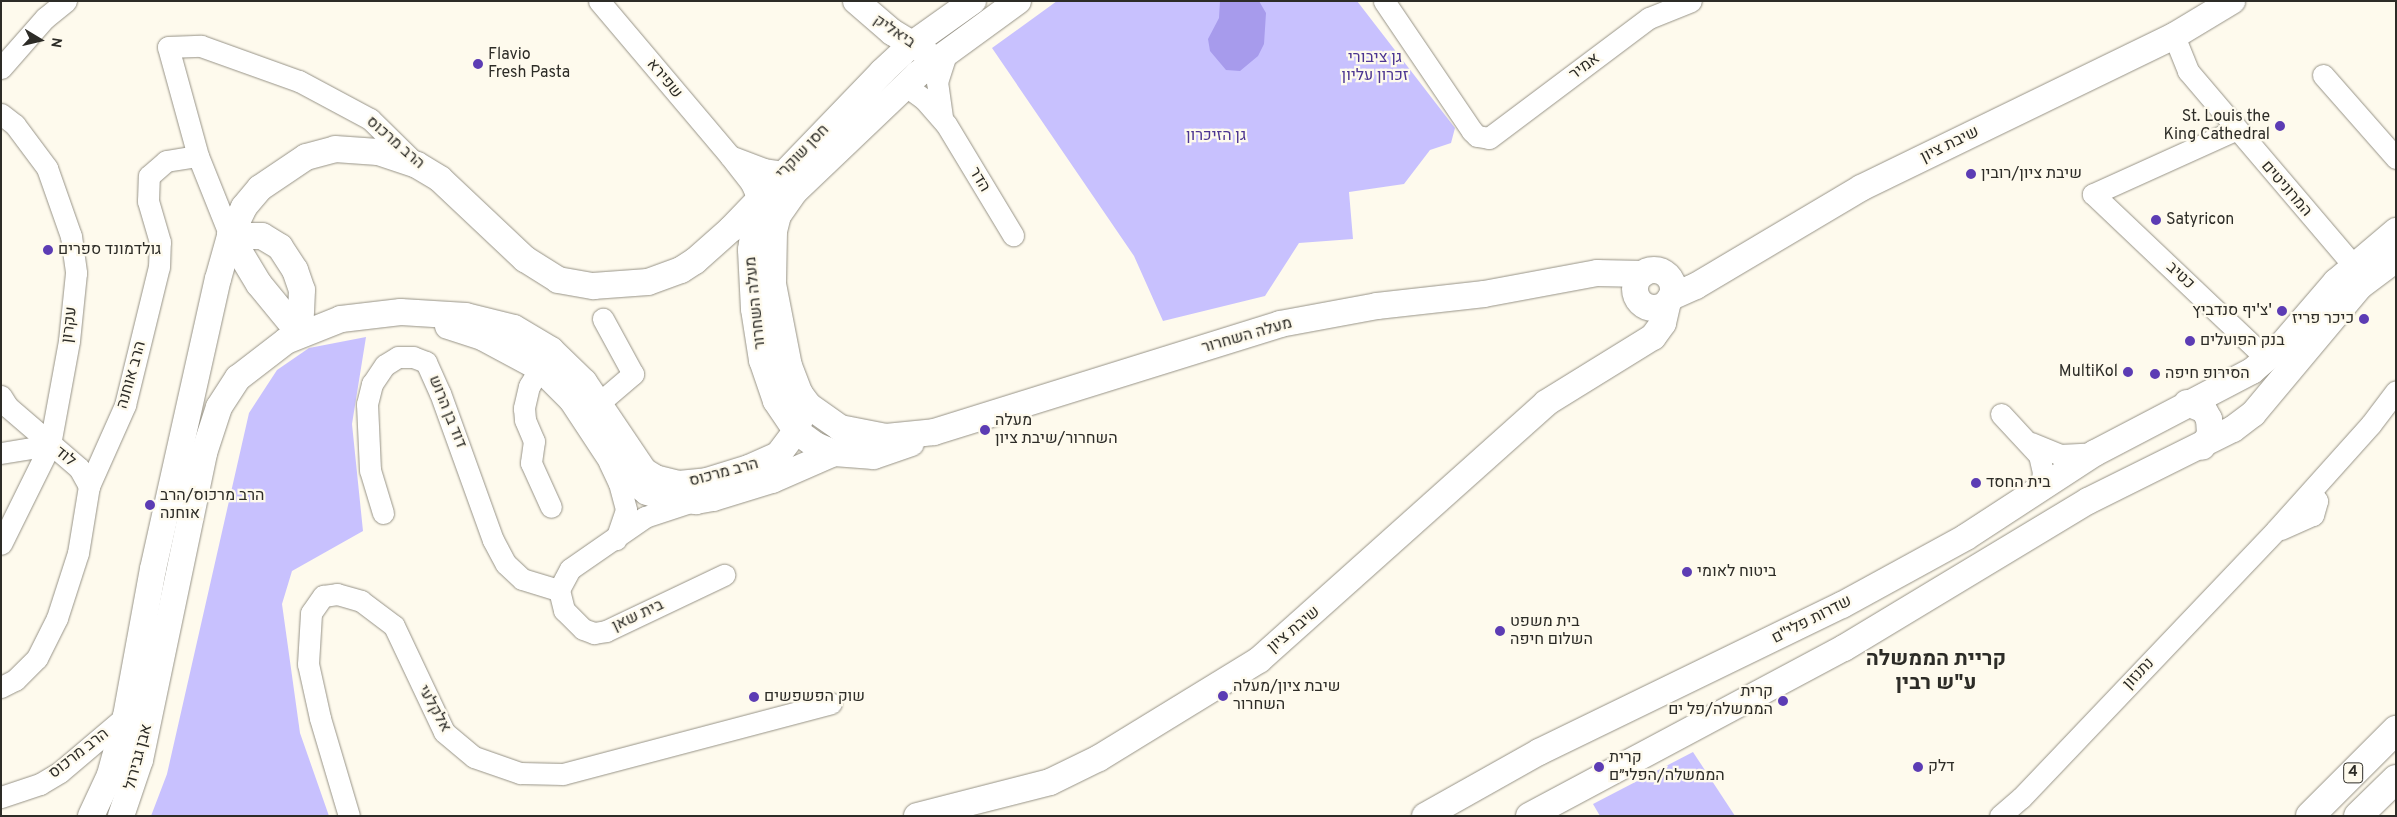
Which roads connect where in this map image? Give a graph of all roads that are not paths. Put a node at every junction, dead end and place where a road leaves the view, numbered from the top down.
1 (66, 1) edge
2 (599, 1) edge
3 (972, 1) edge
4 (1018, 1) edge
5 (1384, 1) edge
6 (1691, 1) edge
7 (2232, 1) edge
8 (862, 7) edge
9 (2174, 36) junction
10 (911, 45) junction
11 (942, 54) junction
12 (1, 68) edge
13 (882, 72) junction
14 (2323, 75) dead end
15 (906, 86) junction
16 (1, 114) edge
17 (946, 124) junction
18 (2235, 130) junction
19 (198, 156) junction
20 (730, 156) junction
21 (2396, 158) edge
22 (417, 165) junction
23 (783, 172) junction
24 (758, 199) junction
25 (778, 215) joint
26 (2396, 231) edge
27 (1013, 235) dead end
28 (230, 236) junction
29 (2396, 259) edge
30 (2353, 265) junction
31 (626, 286) joint
32 (1653, 295) junction
33 (401, 312) junction
34 (603, 319) dead end
35 (300, 334) junction
36 (2268, 358) junction
37 (540, 368) junction
38 (2396, 391) edge
39 (800, 394) junction
40 (1, 396) edge
41 (599, 403) junction
42 (2187, 403) junction
43 (2001, 414) dead end
44 (796, 431) junction
45 (934, 432) junction
46 (2031, 443) junction
47 (50, 445) junction
48 (2202, 447) junction
49 (604, 451) junction
50 (1, 453) edge
51 (834, 453) junction
52 (2095, 453) junction
53 (89, 486) junction
54 (2040, 488) junction
55 (696, 501) junction
56 (551, 507) dead end
57 (383, 513) dead end
58 (616, 539) junction
59 (1, 544) edge
60 (724, 576) dead end
61 (559, 590) junction
62 (8, 684) edge
63 (831, 703) dead end
64 (126, 716) junction
65 (2396, 730) edge
66 (2396, 779) edge
67 (1, 797) edge
68 (91, 816) edge
69 (121, 816) edge
70 (348, 816) edge
71 (917, 816) edge
72 (1425, 816) edge
73 (1529, 816) edge
74 (2000, 816) edge
75 (2310, 816) edge
76 (2358, 816) edge

1 - 12 street
2 - 20 street, שפירא
3 - 10 street, חסן שוקרי
4 - 11 street, חסן שוקרי
5 - 6 street, אמיר
7 - 9 street, שיבת ציון
8 - 10 street, ביאליק
8 - 13 street
9 - 18 street, המרוניטים
9 - 32 street, שיבת ציון
10 - 11 street, ביאליק
10 - 13 street, חסן שוקרי
11 - 15 street, חסן שוקרי
11 - 17 street, הדר
13 - 23 street, חסן שוקרי
14 - 21 street
15 - 17 street, הדר
15 - 25 street, חסן שוקרי
16 - 47 street, עקרון
17 - 27 street, הדר
18 - 30 street, המרוניטים
18 - 36 street, כטיב
19 - 22 street, הרב מרכוס
19 - 28 street
19 - 53 street, הרב אוחנה
20 - 23 street, שפירא
20 - 24 street, שפירא
22 - 28 street
22 - 31 street, הרב מרכוס
23 - 24 street, חסן שוקרי
24 - 31 street, חסן שוקרי
24 - 44 street, מעלה השחרור
25 - 39 street, מעלה השחרור
26 - 30 street, שדרות פלי"ם
28 - 35 street
28 - 35 street
28 - 64 street
29 - 48 street
30 - 36 street, שדרות פלי"ם
32 - 45 street, מעלה השחרור
32 - 71 street, שיבת ציון
33 - 35 street, הרב מרכוס
33 - 37 street, הרב מרכוס
33 - 41 street, הרב מרכוס
34 - 41 street
35 - 69 street, אבן גבירול
36 - 42 street, שדרות פלי"ם
37 - 49 street, הרב מרכוס
37 - 56 street
38 - 74 street, נתנזון
39 - 44 street, הרב מרכוס
39 - 45 street, מעלה השחרור
40 - 47 street
41 - 44 street, הרב מרכוס
42 - 48 street
42 - 52 street, שדרות פלי"ם
43 - 46 street
44 - 51 street, מעלה השחרור
45 - 51 street, מעלה השחרור
46 - 52 street
46 - 54 street
47 - 50 street, לוד
47 - 53 street, לוד
47 - 59 street, עקרון
48 - 73 street
49 - 55 street, הרב מרכוס
49 - 58 street
51 - 55 street, הרב מרכוס
52 - 54 street, שדרות פלי"ם
53 - 62 street, הרב אוחנה
54 - 72 street, שדרות פלי"ם
55 - 58 street
57 - 61 street, דוד בן הרוש
58 - 61 street
60 - 61 street, בית שאן
63 - 70 street, אלקלעי
64 - 67 street, הרב מרכוס
64 - 68 street, אבן גבירול
65 - 75 highway, 4
66 - 76 highway, 4

